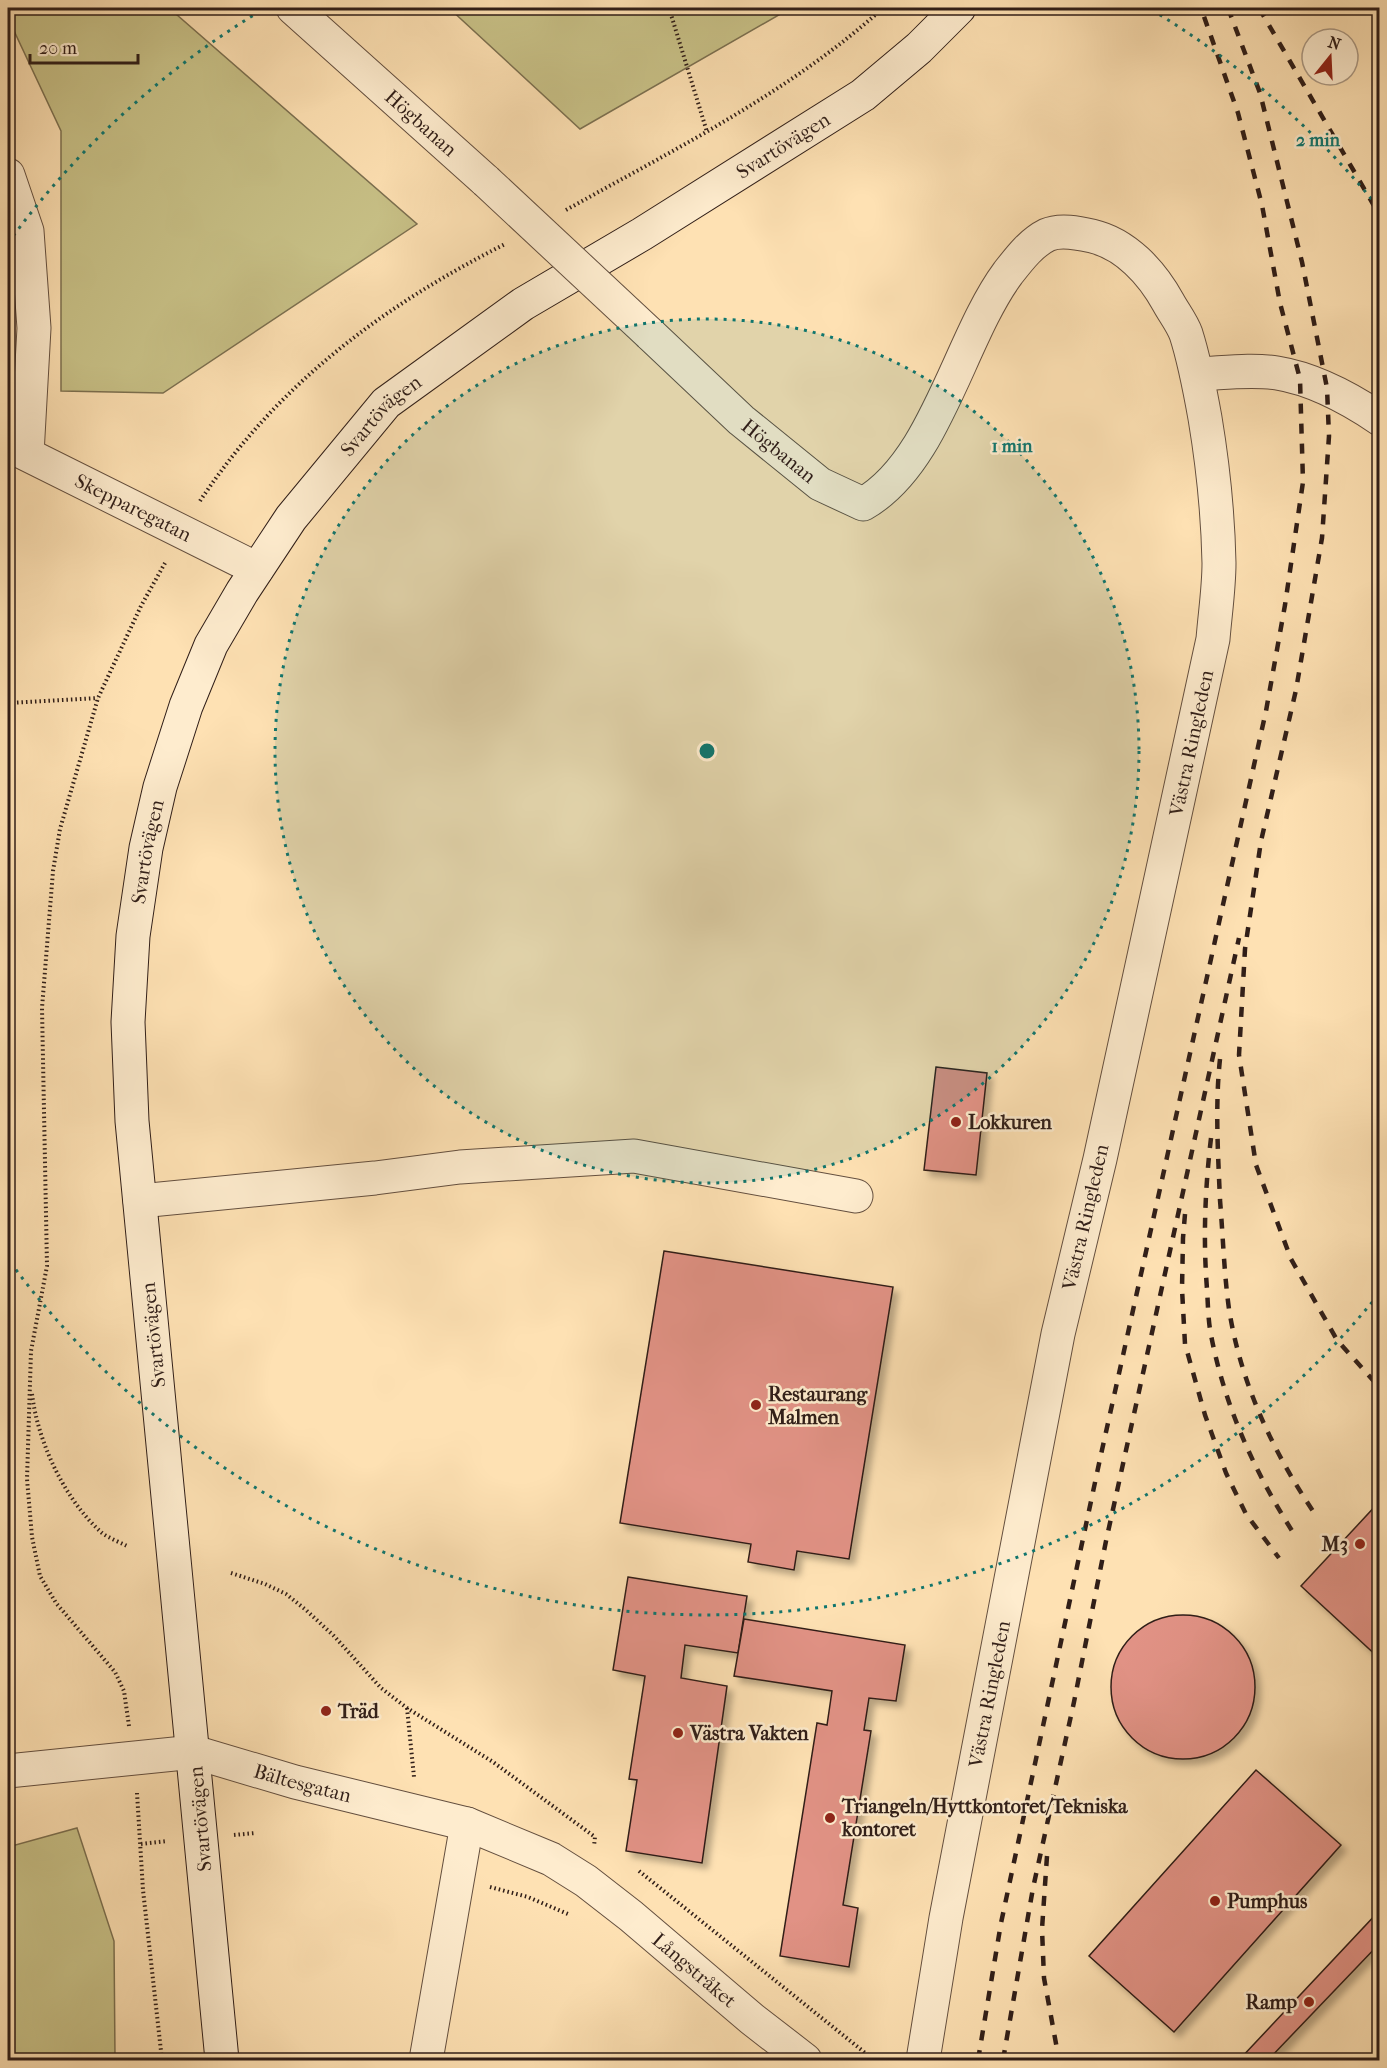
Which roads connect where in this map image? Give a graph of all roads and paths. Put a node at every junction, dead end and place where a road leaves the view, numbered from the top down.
1 (293, 8) edge
2 (669, 8) edge
3 (883, 8) edge
4 (959, 8) edge
5 (707, 132) junction
6 (8, 175) edge
7 (564, 212) dead end
8 (513, 240) dead end
9 (1197, 374) junction
10 (1380, 419) edge
11 (17, 450) edge
12 (183, 531) junction
13 (258, 569) junction
14 (98, 698) junction
15 (8, 703) edge
16 (856, 1196) dead end
17 (140, 1201) junction
18 (31, 1379) junction
19 (127, 1546) dead end
20 (231, 1573) dead end
21 (407, 1708) junction
22 (194, 1752) junction
23 (133, 1758) junction
24 (8, 1771) edge
25 (406, 1809) junction
26 (467, 1824) junction
27 (639, 1871) dead end
28 (458, 1878) junction
29 (586, 1881) junction
30 (162, 2061) edge
31 (222, 2061) edge
32 (426, 2061) edge
33 (805, 2061) edge
34 (874, 2061) edge
35 (923, 2061) edge

1 - 9 street, Högbanan, bridge
2 - 5 path
3 - 5 path
4 - 13 street, Svartövägen
5 - 7 path
6 - 11 street
8 - 12 path
9 - 10 street
9 - 35 street, Västra Ringleden
11 - 12 street, Skepparegatan
12 - 13 street, Skepparegatan
12 - 14 path
13 - 17 street, Svartövägen
14 - 15 path
14 - 18 path
16 - 17 street
17 - 22 street, Svartövägen
18 - 19 path
18 - 23 path
20 - 21 path
21 - 25 path
21 - 29 path
22 - 23 street, Bältesgatan
22 - 25 street, Bältesgatan
22 - 31 street, Svartövägen
23 - 24 street, Bältesgatan
23 - 30 path
25 - 26 street, Bältesgatan
26 - 28 street
26 - 29 street, Bältesgatan
27 - 34 path
28 - 29 path
28 - 32 street
29 - 33 street, Långstråket

